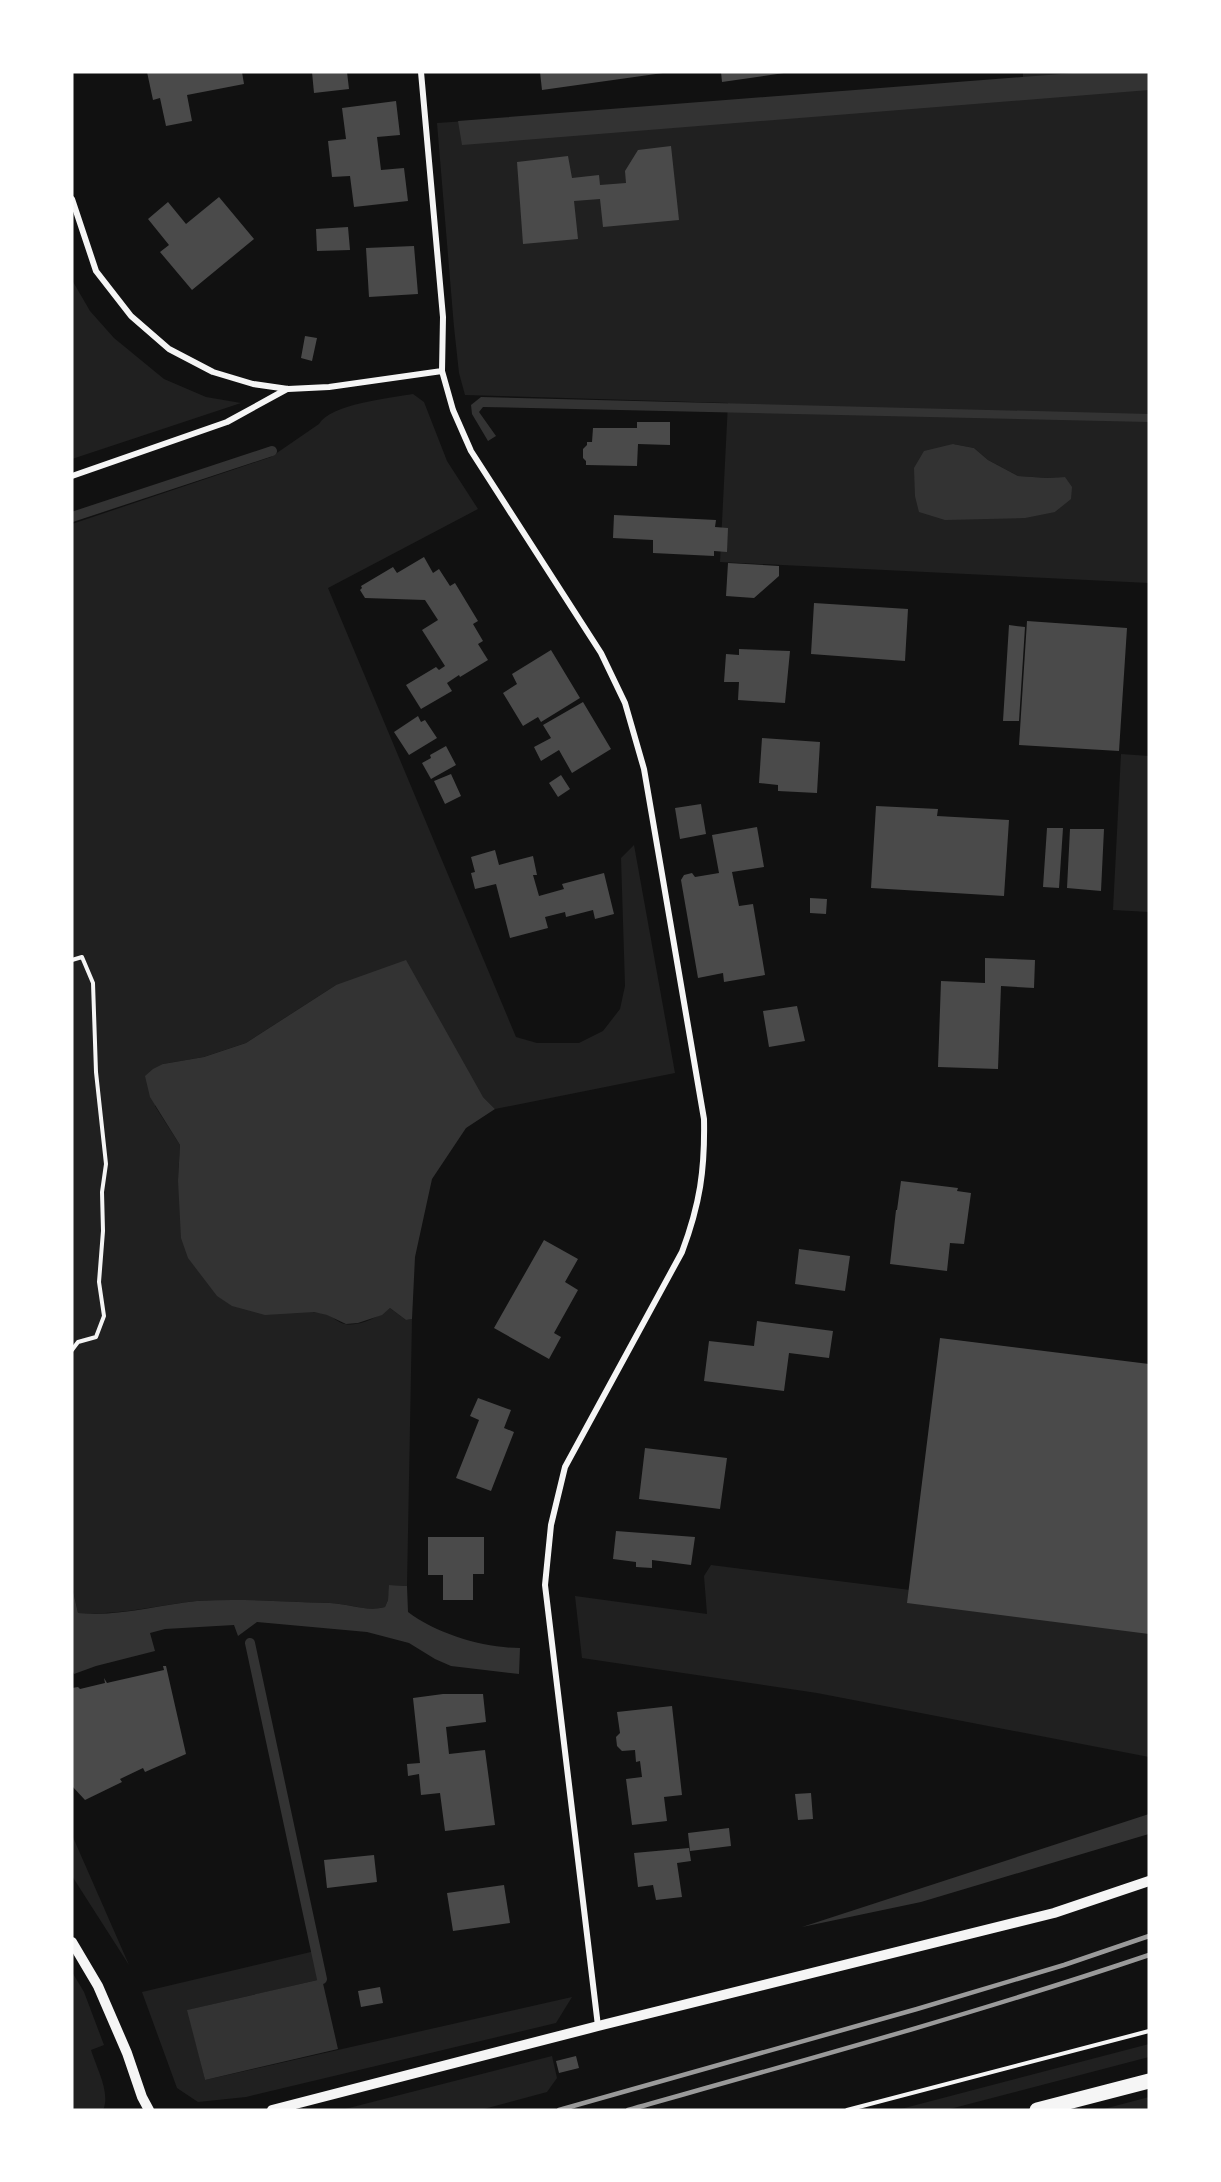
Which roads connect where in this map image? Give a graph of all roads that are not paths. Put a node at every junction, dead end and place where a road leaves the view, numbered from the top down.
1 (422, 72) edge
2 (72, 199) edge
3 (442, 371) junction
4 (288, 389) junction
5 (72, 476) edge
6 (1149, 1881) edge
7 (72, 1942) edge
8 (598, 2026) junction
9 (1149, 2081) edge
10 (149, 2110) edge
11 (272, 2110) edge
12 (1037, 2110) edge

1 - 3 street
2 - 4 street
3 - 4 street
3 - 8 street
4 - 5 street
6 - 8 street
7 - 10 street
8 - 11 street
9 - 12 main road

